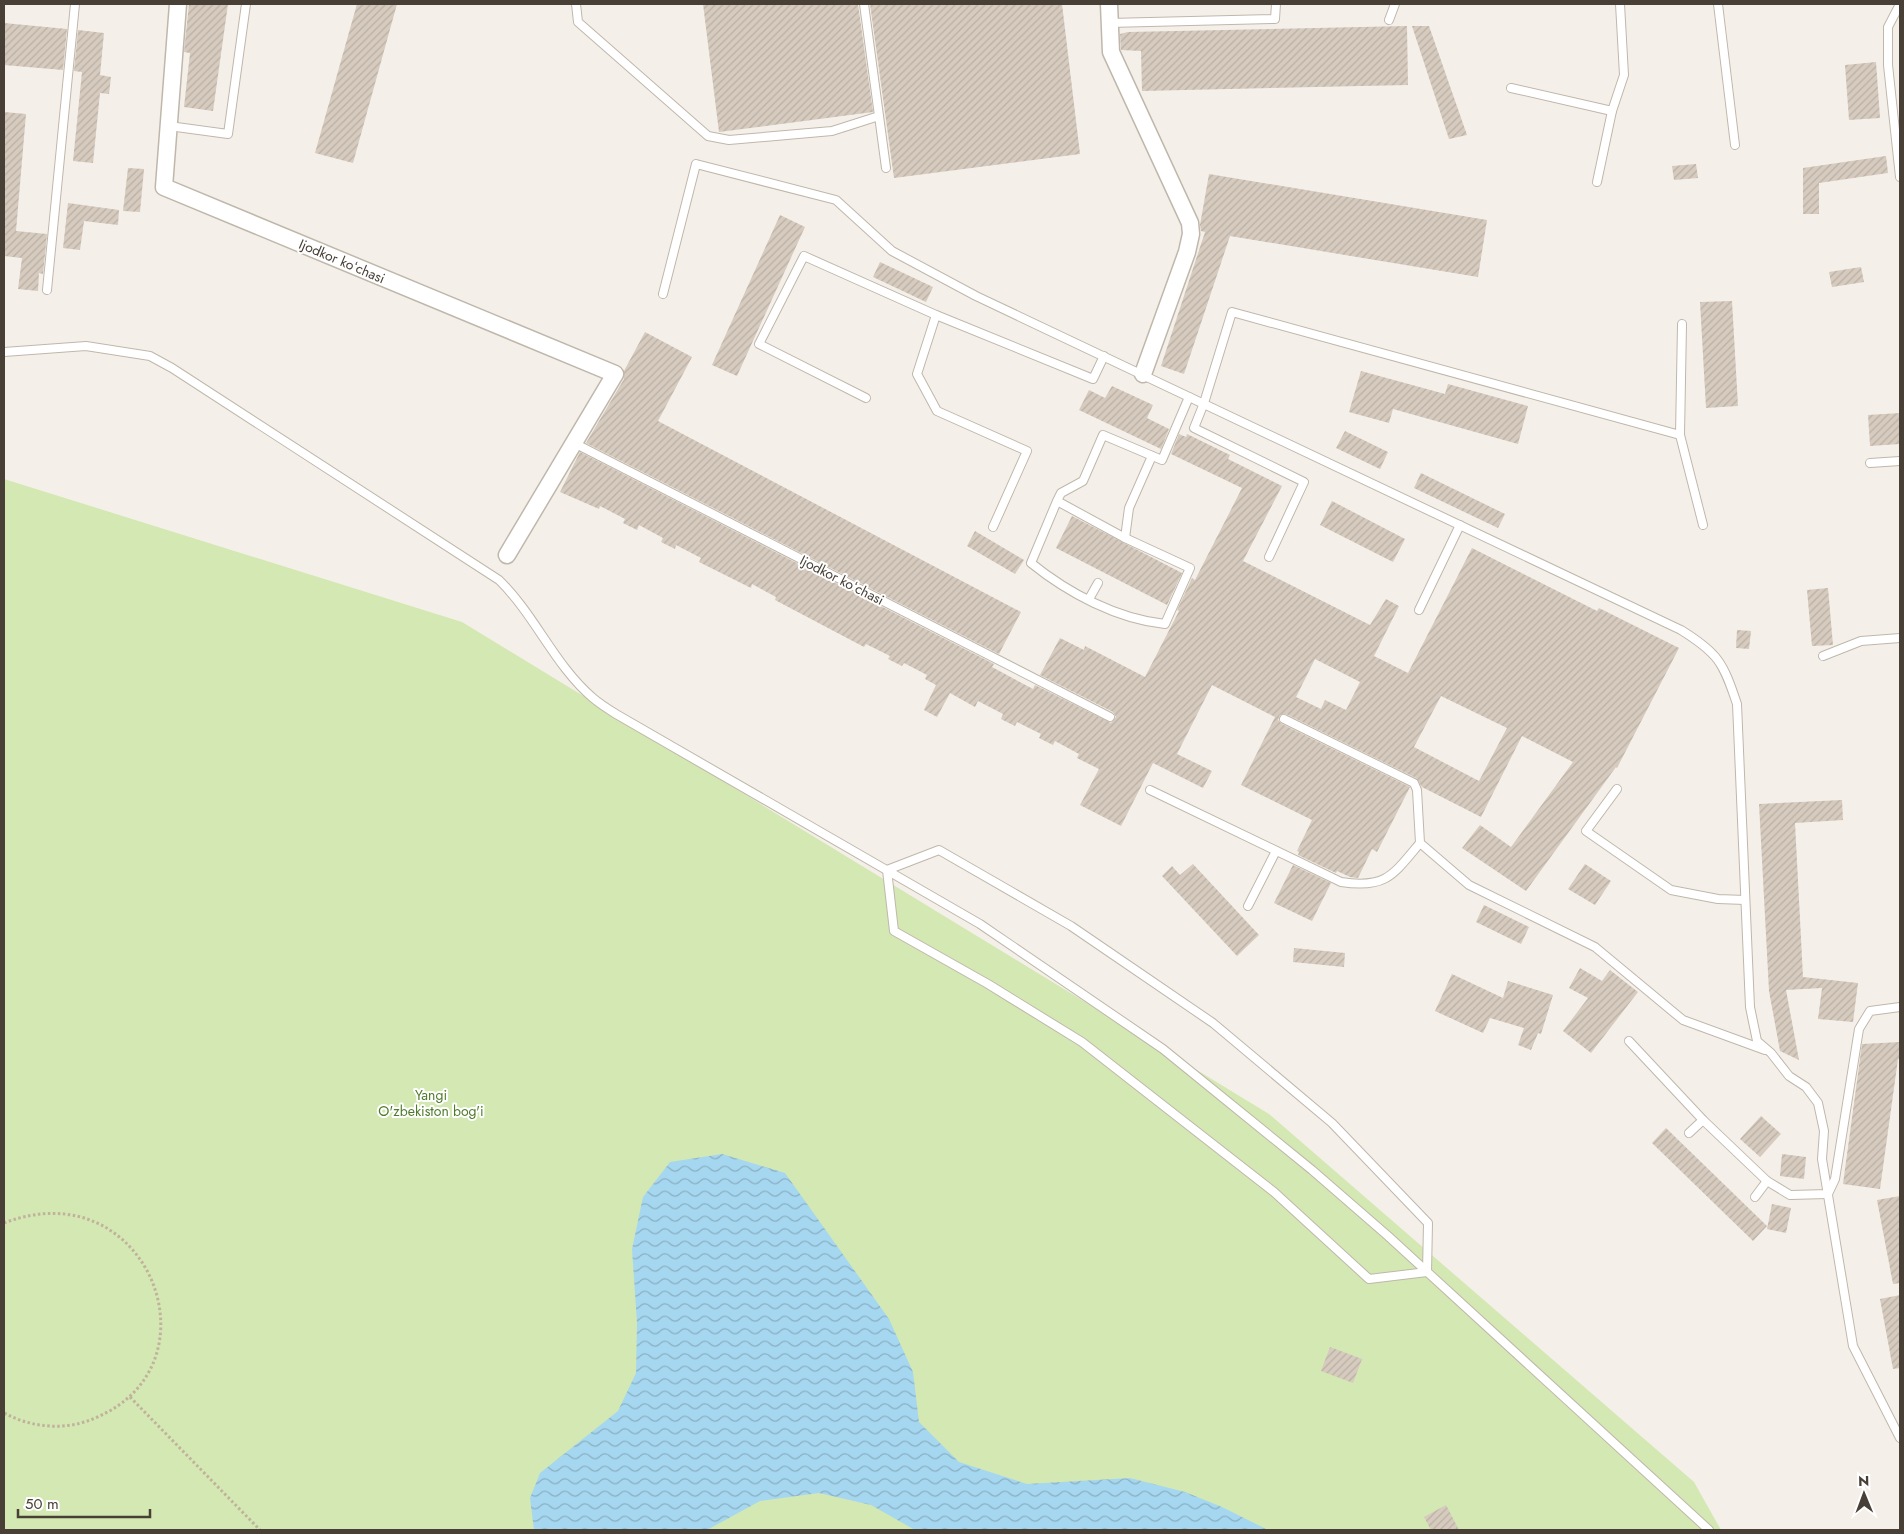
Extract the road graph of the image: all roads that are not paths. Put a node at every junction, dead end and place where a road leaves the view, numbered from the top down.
1 (75, 4) edge
2 (178, 4) edge
3 (246, 4) edge
4 (576, 4) edge
5 (864, 4) edge
6 (1109, 4) edge
7 (1276, 4) edge
8 (1395, 4) edge
9 (1620, 4) edge
10 (1718, 4) edge
11 (1900, 4) edge
12 (1389, 20) dead end
13 (1110, 23) junction
14 (1510, 88) dead end
15 (1612, 110) junction
16 (879, 116) junction
17 (169, 126) junction
18 (1736, 145) dead end
19 (886, 168) dead end
20 (1900, 177) edge
21 (1597, 182) dead end
22 (48, 290) dead end
23 (662, 294) dead end
24 (936, 315) junction
25 (1682, 324) dead end
26 (4, 352) edge
27 (1104, 356) junction
28 (1143, 374) junction
29 (1189, 397) junction
30 (866, 398) dead end
31 (1204, 403) junction
32 (1680, 435) junction
33 (574, 443) junction
34 (1152, 456) junction
35 (1900, 461) edge
36 (1870, 463) dead end
37 (1057, 501) junction
38 (1460, 525) junction
39 (1703, 525) dead end
40 (993, 527) dead end
41 (1125, 538) junction
42 (507, 555) dead end
43 (1268, 557) dead end
44 (1098, 583) dead end
45 (1089, 600) junction
46 (1419, 610) dead end
47 (1900, 638) edge
48 (1824, 656) dead end
49 (1110, 717) dead end
50 (1284, 719) dead end
51 (1617, 789) dead end
52 (1150, 790) dead end
53 (1420, 843) junction
54 (1276, 851) junction
55 (887, 870) junction
56 (1745, 900) junction
57 (1248, 906) dead end
58 (1900, 1006) edge
59 (1629, 1041) dead end
60 (1771, 1053) junction
61 (1703, 1120) junction
62 (1689, 1133) dead end
63 (1767, 1181) junction
64 (1828, 1194) junction
65 (1755, 1197) dead end
66 (1426, 1272) junction
67 (1900, 1438) edge
68 (1709, 1530) edge

1 - 22 lane
2 - 17 street, Ijodkor koʻchasi
3 - 17 lane
4 - 16 lane
5 - 16 lane
6 - 13 street
7 - 13 lane
8 - 12 lane
9 - 15 lane
10 - 18 lane
11 - 20 lane
13 - 28 street
14 - 15 lane
15 - 21 lane
16 - 19 lane
17 - 33 street, Ijodkor koʻchasi
23 - 27 lane
24 - 27 lane
24 - 30 lane
24 - 40 lane
25 - 32 lane
26 - 55 lane
27 - 28 lane
28 - 29 lane
29 - 31 lane
29 - 34 lane
31 - 32 lane
31 - 38 lane
31 - 43 lane
32 - 39 lane
33 - 42 street, Ijodkor koʻchasi
33 - 49 lane, Ijodkor koʻchasi
34 - 37 lane
34 - 41 lane
35 - 36 lane
37 - 41 lane
37 - 45 lane
38 - 46 lane
38 - 56 lane
41 - 45 lane
44 - 45 lane
47 - 48 lane
50 - 53 lane
51 - 56 lane
52 - 54 lane
53 - 54 lane
53 - 60 lane
54 - 57 lane
55 - 66 lane
55 - 66 lane
55 - 66 lane
56 - 60 lane
58 - 64 lane
59 - 61 lane
60 - 64 lane
61 - 62 lane
61 - 63 lane
63 - 64 lane
63 - 65 lane
64 - 67 lane
66 - 68 lane

